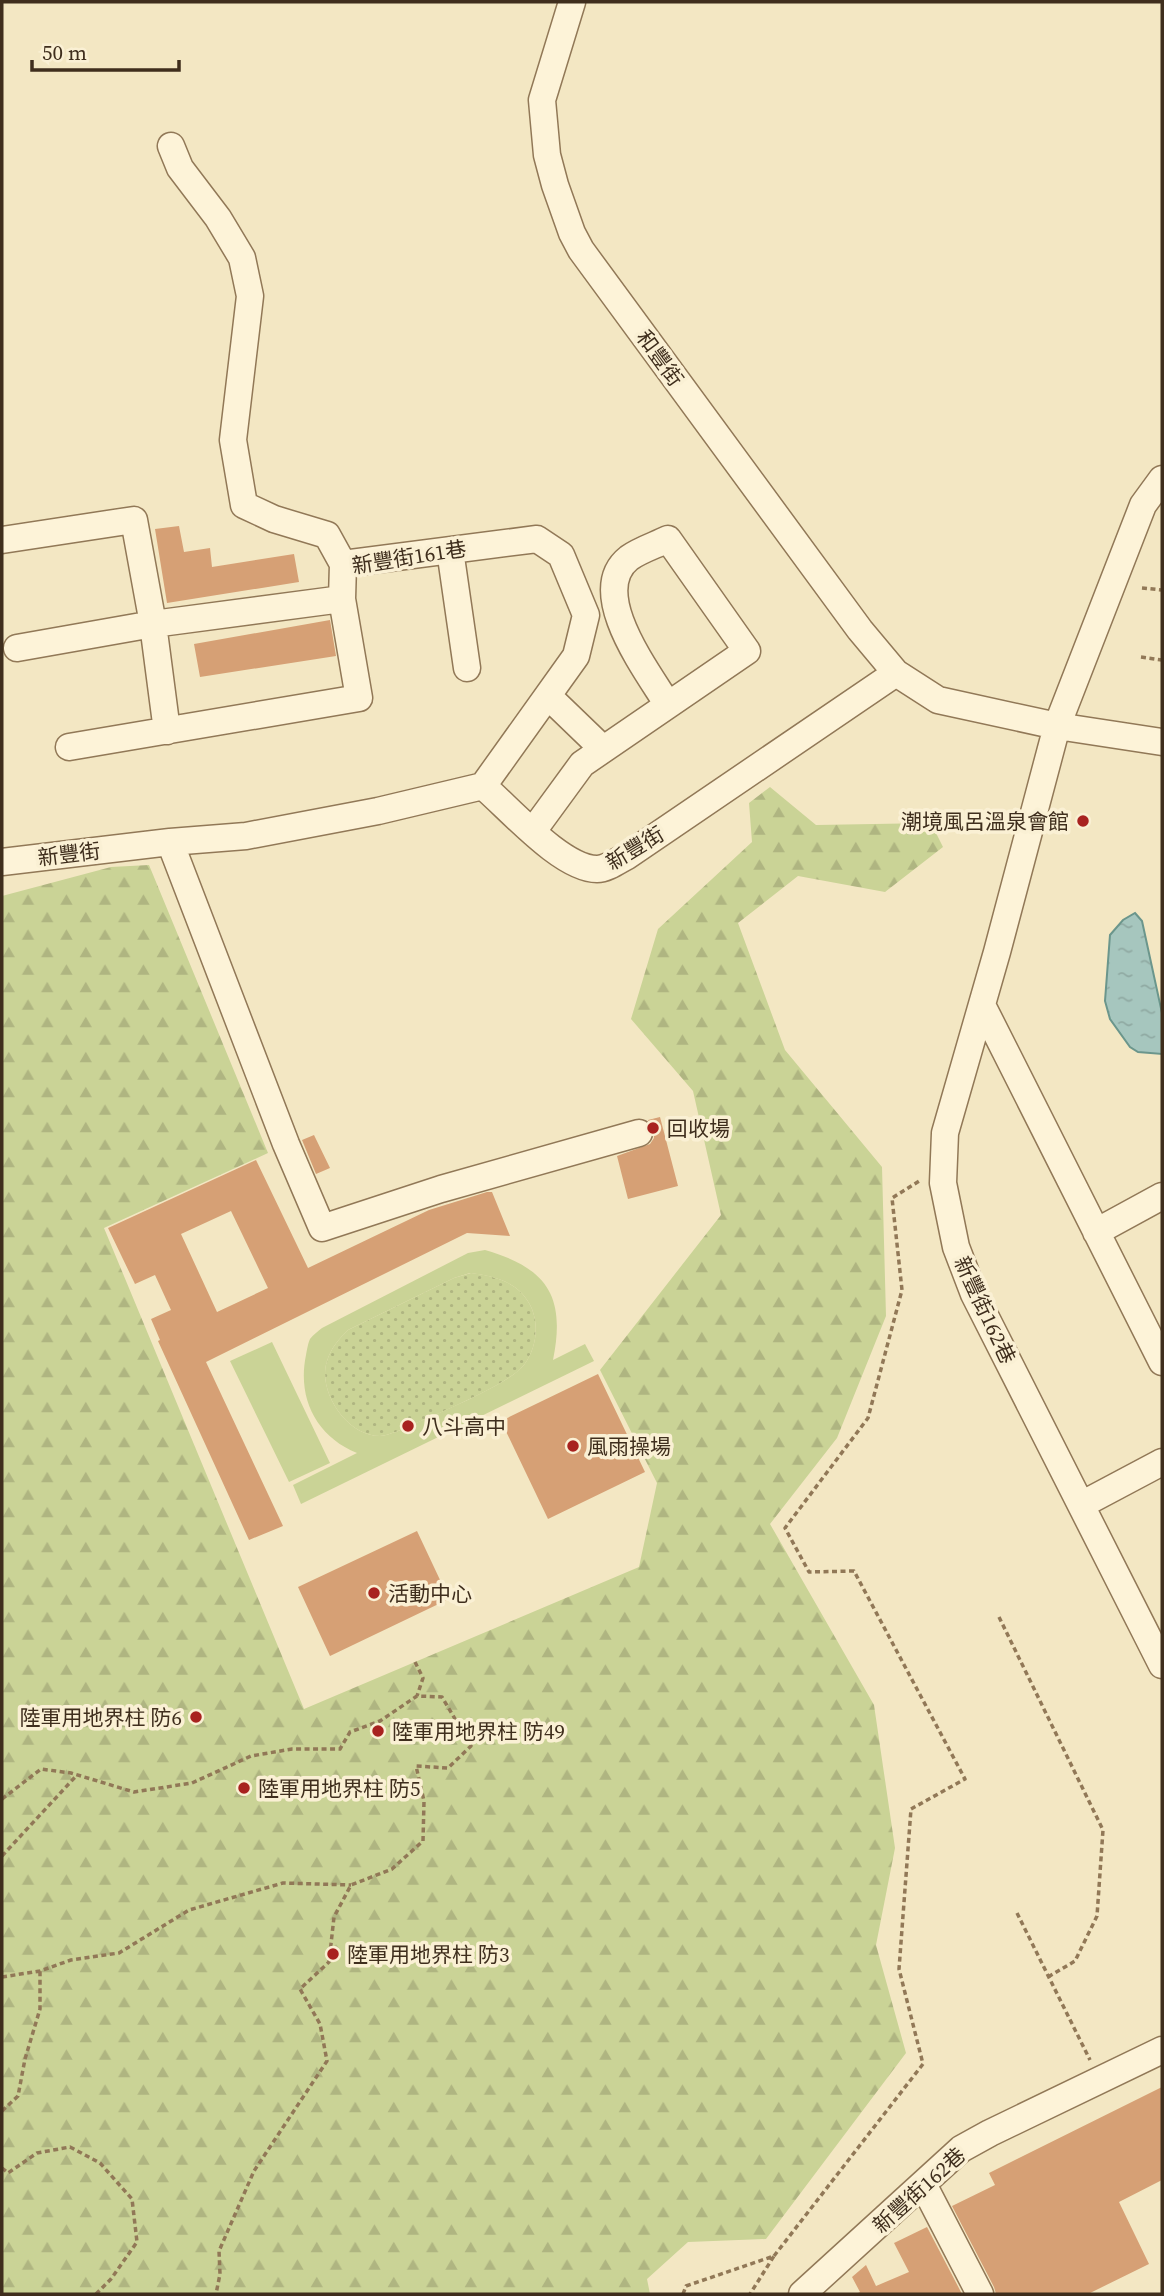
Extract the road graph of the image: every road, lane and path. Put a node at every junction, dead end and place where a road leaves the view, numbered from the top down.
1 (572, 2) edge
2 (171, 146) dead end
3 (1162, 478) edge
4 (2, 540) edge
5 (450, 550) junction
6 (343, 564) junction
7 (1142, 588) dead end
8 (1162, 590) edge
9 (342, 599) junction
10 (153, 624) junction
11 (17, 648) dead end
12 (1141, 657) dead end
13 (1162, 660) edge
14 (467, 668) dead end
15 (896, 673) junction
16 (548, 696) junction
17 (668, 705) junction
18 (1057, 726) junction
19 (167, 731) junction
20 (1162, 741) edge
21 (69, 747) dead end
22 (603, 749) junction
23 (483, 786) junction
24 (533, 831) junction
25 (170, 842) junction
26 (2, 862) edge
27 (982, 1005) junction
28 (639, 1133) dead end
29 (944, 1166) junction
30 (1162, 1196) edge
31 (1096, 1232) junction
32 (1162, 1362) edge
33 (1162, 1462) edge
34 (1081, 1505) junction
35 (999, 1617) dead end
36 (415, 1662) dead end
37 (1162, 1665) edge
38 (417, 1696) junction
39 (77, 1775) junction
40 (2, 1799) edge
41 (2, 1856) edge
42 (351, 1885) junction
43 (1017, 1913) dead end
44 (40, 1970) junction
45 (2, 1977) edge
46 (1048, 1977) junction
47 (1162, 2050) edge
48 (1100, 2081) junction
49 (2, 2111) edge
50 (2, 2168) edge
51 (923, 2184) junction
52 (774, 2256) junction
53 (96, 2294) edge
54 (216, 2294) edge
55 (683, 2294) edge
56 (750, 2294) edge
57 (802, 2294) edge
58 (980, 2294) edge

1 - 15 street, 和豐街
2 - 6 street
3 - 18 street, 新豐街162巷
4 - 10 street
5 - 6 street, 新豐街161巷
5 - 14 street
5 - 16 street, 新豐街161巷
6 - 9 street, 新豐街161巷
7 - 8 path
9 - 10 street, 新豐街161巷
9 - 19 street
10 - 11 street, 新豐街161巷
10 - 19 street
12 - 13 path
15 - 18 street
15 - 24 street, 新豐街
16 - 22 street
16 - 23 street, 新豐街161巷
17 - 17 street
17 - 22 street
18 - 20 street
18 - 27 street, 新豐街162巷
19 - 21 street
22 - 24 street
23 - 24 street, 新豐街
23 - 25 street, 新豐街
25 - 26 street, 新豐街
25 - 28 street
27 - 29 street, 新豐街162巷
27 - 31 street
29 - 34 street, 新豐街162巷
29 - 52 path
30 - 31 street
31 - 32 street
33 - 34 street
34 - 37 street, 新豐街162巷
35 - 46 path
36 - 38 path
38 - 39 path
38 - 42 path
39 - 40 path
39 - 41 path
42 - 44 path
42 - 54 path
43 - 46 path
44 - 45 path
44 - 49 path
46 - 48 path
47 - 48 street, 新豐街162巷
48 - 51 street, 新豐街162巷
50 - 53 path
51 - 57 street, 新豐街162巷
51 - 58 street
52 - 55 path
52 - 56 path

